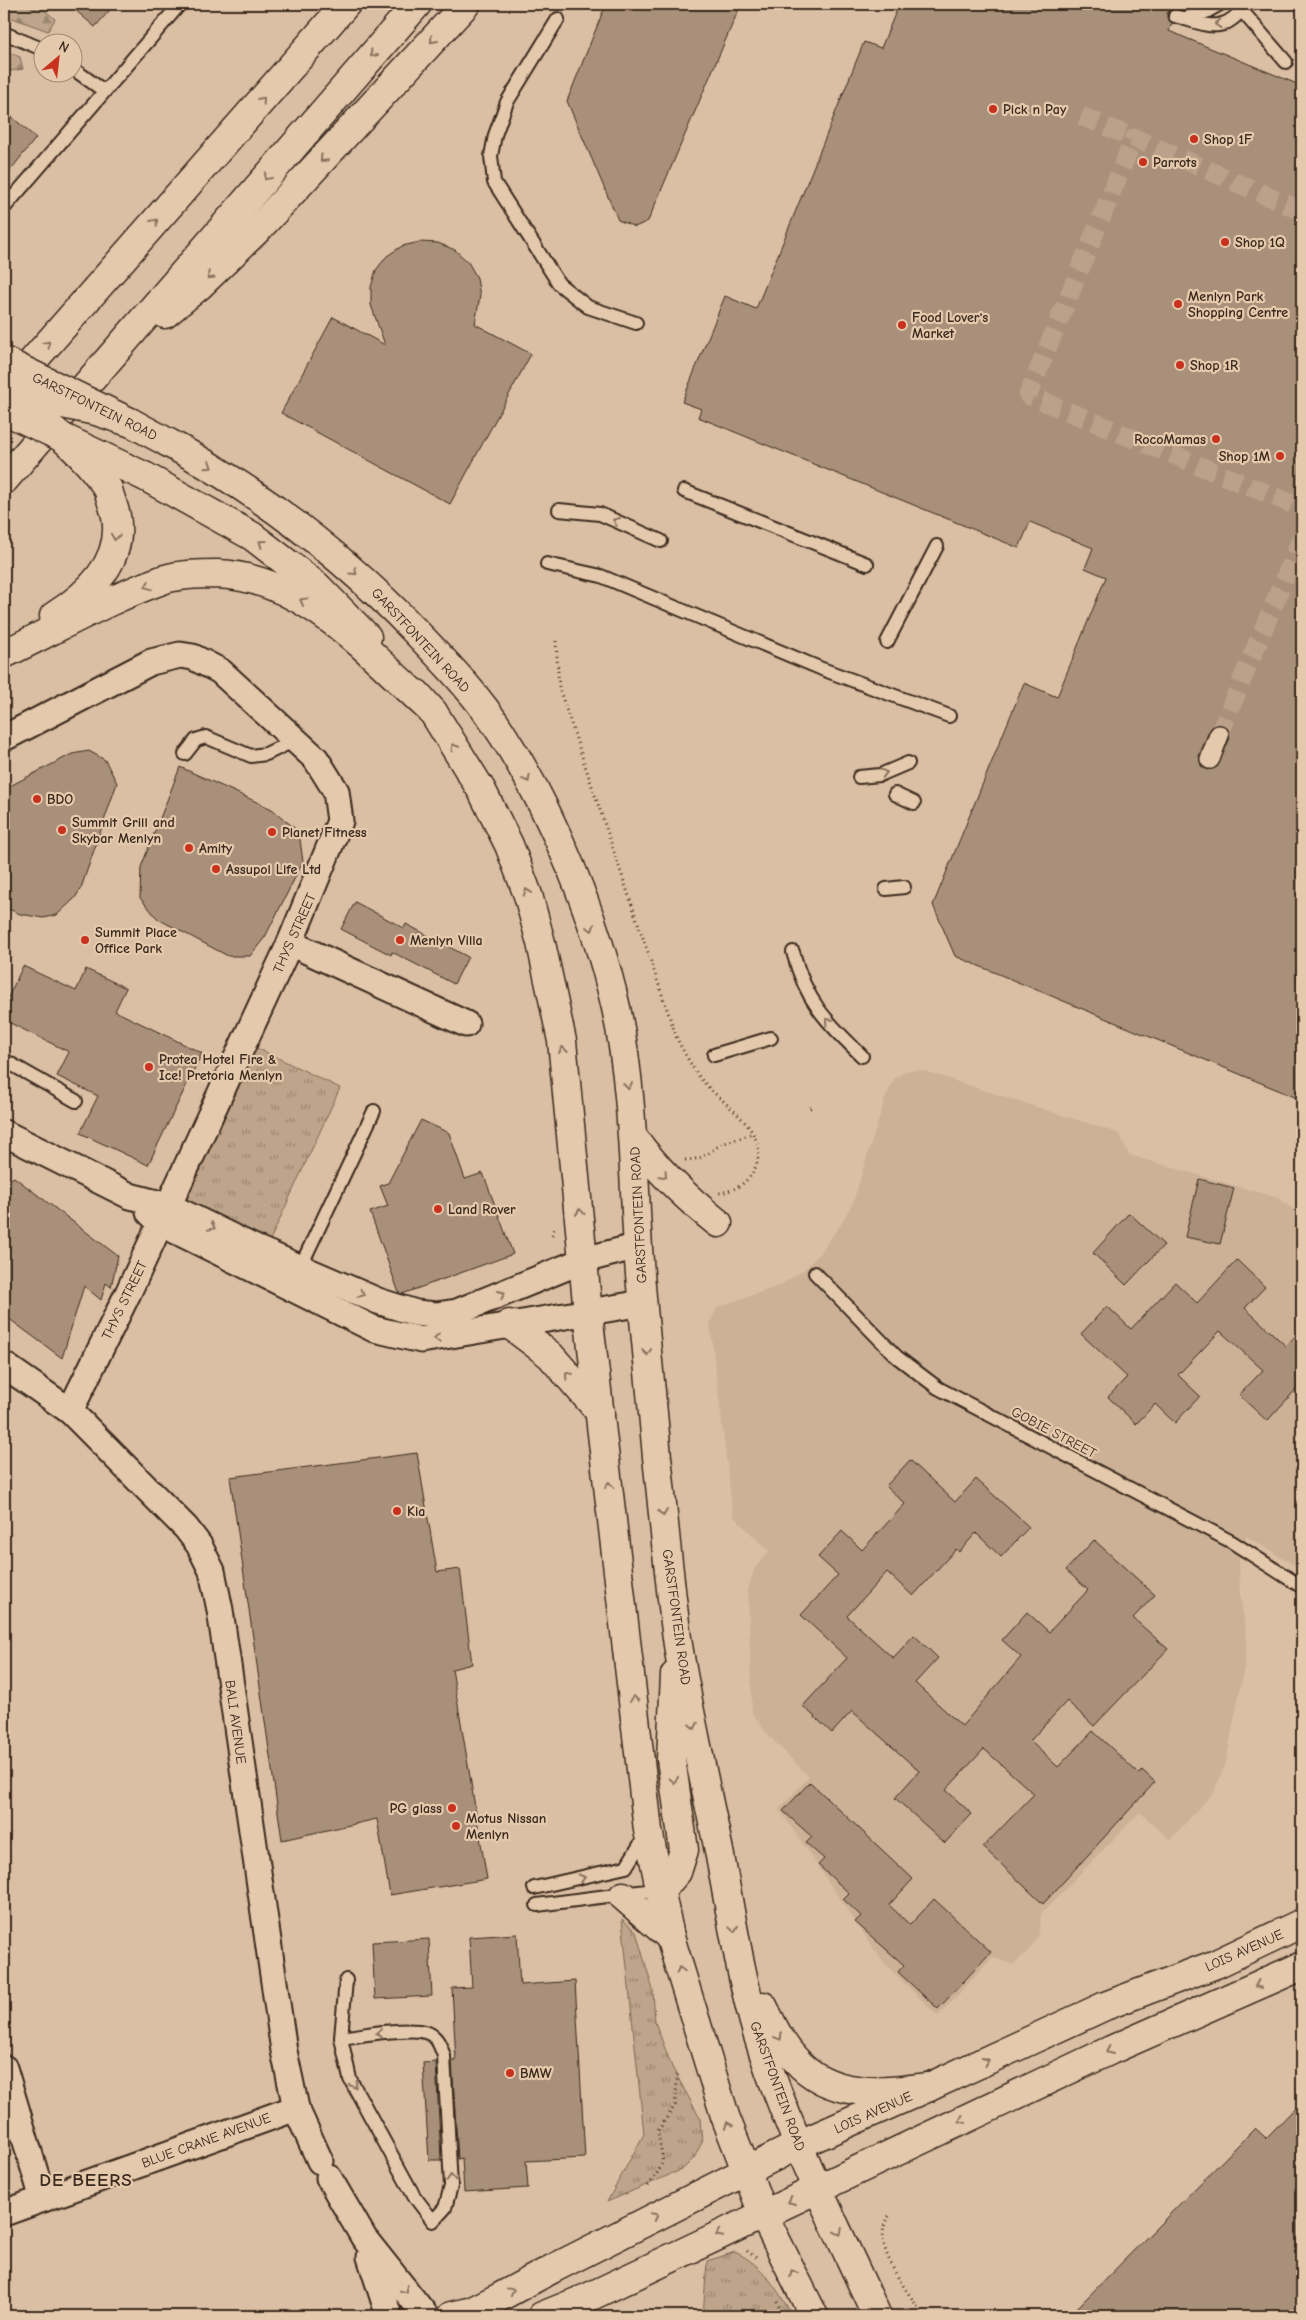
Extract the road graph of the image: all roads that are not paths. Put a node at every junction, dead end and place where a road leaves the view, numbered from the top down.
1 (180, 4) edge
2 (346, 4) edge
3 (417, 4) edge
4 (466, 4) edge
5 (1220, 4) edge
6 (1240, 6) edge
7 (558, 19) dead end
8 (4, 33) edge
9 (32, 44) edge
10 (1286, 62) dead end
11 (82, 75) edge
12 (104, 91) junction
13 (4, 208) edge
14 (636, 323) dead end
15 (109, 359) junction
16 (4, 361) edge
17 (4, 393) edge
18 (4, 410) edge
19 (132, 423) junction
20 (67, 441) junction
21 (4, 480) edge
22 (684, 491) dead end
23 (559, 510) dead end
24 (660, 541) dead end
25 (936, 546) dead end
26 (547, 564) dead end
27 (867, 564) dead end
28 (888, 642) dead end
29 (4, 647) edge
30 (4, 654) edge
31 (433, 712) junction
32 (948, 716) dead end
33 (1219, 735) tunnel mouth
34 (4, 738) edge
35 (295, 740) junction
36 (185, 754) dead end
37 (1210, 759) dead end
38 (908, 762) dead end
39 (859, 777) dead end
40 (895, 794) dead end
41 (914, 803) dead end
42 (904, 887) dead end
43 (886, 889) dead end
44 (290, 943) junction
45 (793, 952) dead end
46 (466, 1024) dead end
47 (771, 1038) dead end
48 (714, 1055) dead end
49 (862, 1056) dead end
50 (4, 1061) edge
51 (76, 1101) dead end
52 (374, 1111) dead end
53 (4, 1133) edge
54 (633, 1137) junction
55 (164, 1214) junction
56 (718, 1222) dead end
57 (638, 1246) junction
58 (584, 1260) junction
59 (814, 1273) dead end
60 (295, 1277) junction
61 (643, 1303) junction
62 (588, 1313) junction
63 (509, 1324) junction
64 (4, 1365) edge
65 (70, 1411) junction
66 (600, 1412) junction
67 (1302, 1587) edge
68 (678, 1644) junction
69 (648, 1830) junction
70 (534, 1888) dead end
71 (662, 1890) junction
72 (623, 1896) junction
73 (537, 1906) dead end
74 (1302, 1923) edge
75 (670, 1937) junction
76 (740, 1963) junction
77 (1302, 1966) edge
78 (346, 1980) dead end
79 (341, 2038) junction
80 (4, 2068) edge
81 (929, 2088) junction
82 (296, 2108) junction
83 (798, 2145) junction
84 (746, 2170) junction
85 (818, 2188) junction
86 (43, 2199) junction
87 (4, 2213) edge
88 (763, 2214) junction
89 (370, 2250) junction
90 (389, 2316) edge
91 (426, 2316) edge
92 (450, 2316) edge
93 (542, 2316) edge
94 (814, 2316) edge
95 (877, 2316) edge

1 - 12 lane
17 -> 2 main road
3 -> 15 main road
4 -> 15 main road
6 -> 5 lane
6 - 10 lane
7 - 14 lane
8 - 9 lane
11 - 12 lane
12 - 13 lane
15 - 21 main road
16 - 19 main road, GARSTFONTEIN ROAD, bridge
17 - 19 main road, bridge
17 - 20 main road, bridge
18 - 20 main road, bridge
19 -> 54 main road, GARSTFONTEIN ROAD, bridge
20 -> 29 main road, bridge
31 -> 20 main road, bridge
22 - 27 lane
24 -> 23 lane
25 - 28 lane
26 - 32 lane
31 -> 30 main road
58 -> 31 main road
33 - 37 street
34 - 35 street, THYS STREET
35 - 36 lane
35 - 44 street, THYS STREET
39 -> 38 lane
40 - 41 lane
42 - 43 lane
44 - 46 street
44 - 55 street, THYS STREET
49 -> 45 lane
47 - 48 lane
50 - 51 lane
52 - 60 lane
53 - 55 street
54 -> 56 main road
54 - 57 main road, GARSTFONTEIN ROAD
55 - 60 street
55 - 65 street, THYS STREET
57 - 58 street
57 - 61 main road, GARSTFONTEIN ROAD
60 -> 58 street
58 - 62 main road
59 - 67 lane, GOBIE STREET
63 -> 60 street
61 - 62 street
61 -> 68 main road, GARSTFONTEIN ROAD
62 - 63 street
62 - 66 main road
66 -> 63 main road
64 - 65 street, BALI AVENUE
65 - 82 street, BALI AVENUE
69 -> 66 main road
68 -> 71 main road
68 -> 76 main road, GARSTFONTEIN ROAD
70 -> 69 lane
69 - 71 main road
71 - 72 lane
71 - 75 main road
72 - 73 lane
72 - 75 main road
81 -> 74 main road, LOIS AVENUE
84 -> 75 main road
76 -> 81 main road
76 - 83 main road, GARSTFONTEIN ROAD
77 -> 85 main road
78 - 79 lane
79 -> 79 lane
80 - 86 street
81 - 83 main road, LOIS AVENUE
82 - 86 street, BLUE CRANE AVENUE
82 - 89 street, BALI AVENUE
83 - 84 main road, LOIS AVENUE
83 - 85 main road, GARSTFONTEIN ROAD
84 - 88 main road
92 -> 84 main road, LOIS AVENUE
85 -> 88 main road
85 -> 95 main road, GARSTFONTEIN ROAD
86 - 87 street, BLUE CRANE AVENUE
88 -> 93 main road
94 -> 88 main road
89 - 90 street, BALI AVENUE
89 -> 91 street, BALI AVENUE

